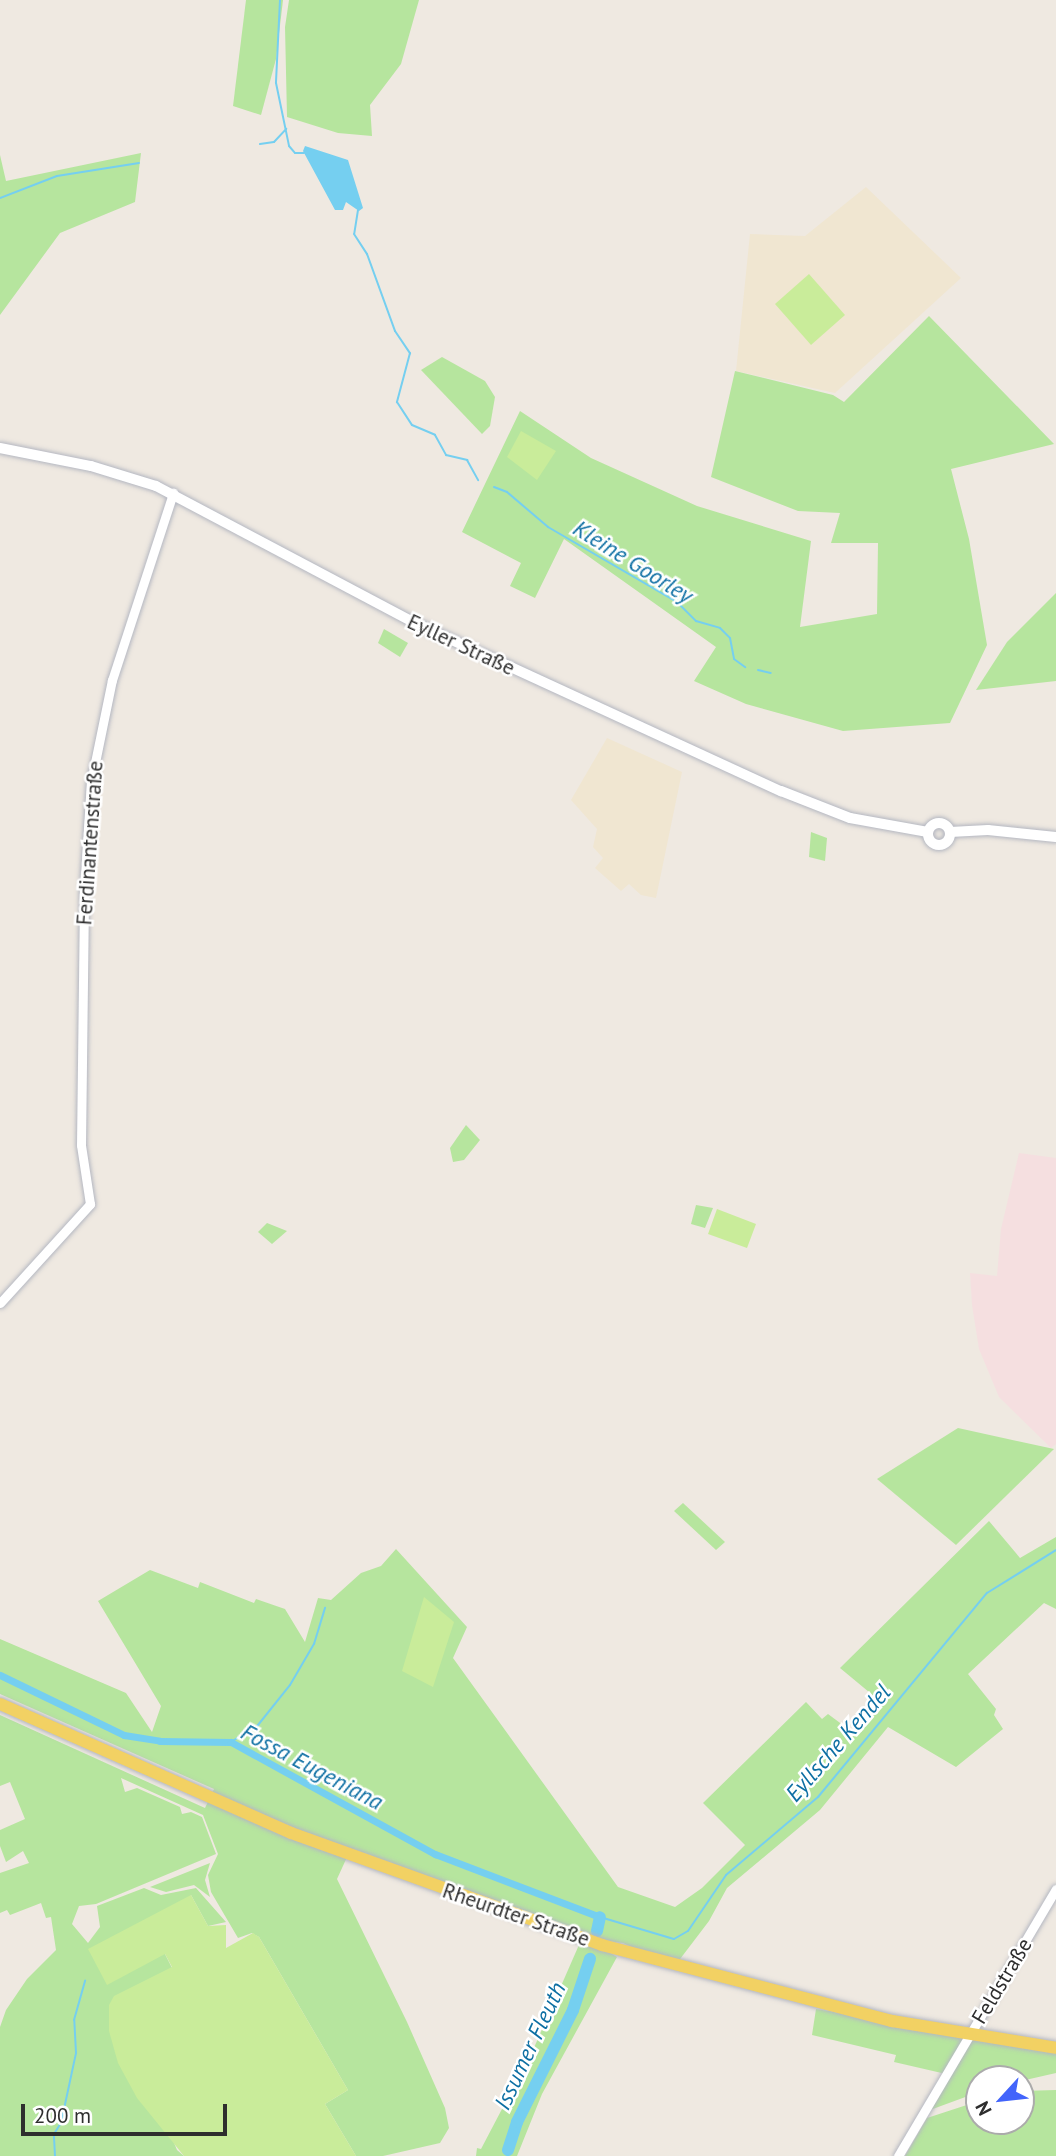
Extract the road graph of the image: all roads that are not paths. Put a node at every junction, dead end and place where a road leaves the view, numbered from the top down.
1 (0, 448) edge
2 (173, 494) junction
3 (928, 832) junction
4 (950, 832) junction
5 (1056, 837) edge
6 (0, 1303) edge
7 (0, 1704) edge
8 (1056, 1889) edge
9 (969, 2035) junction
10 (1056, 2048) edge
11 (898, 2156) edge

1 - 2 main road, Eyller Straße
2 - 3 main road, Eyller Straße
2 - 6 street, Ferdinantenstraße
3 - 4 main road
3 - 4 main road
4 - 5 main road
7 - 9 main road, Rheurdter Straße
8 - 9 street, Feldstraße
9 - 10 main road, Rheurdter Straße
9 - 11 street, Feldstraße

